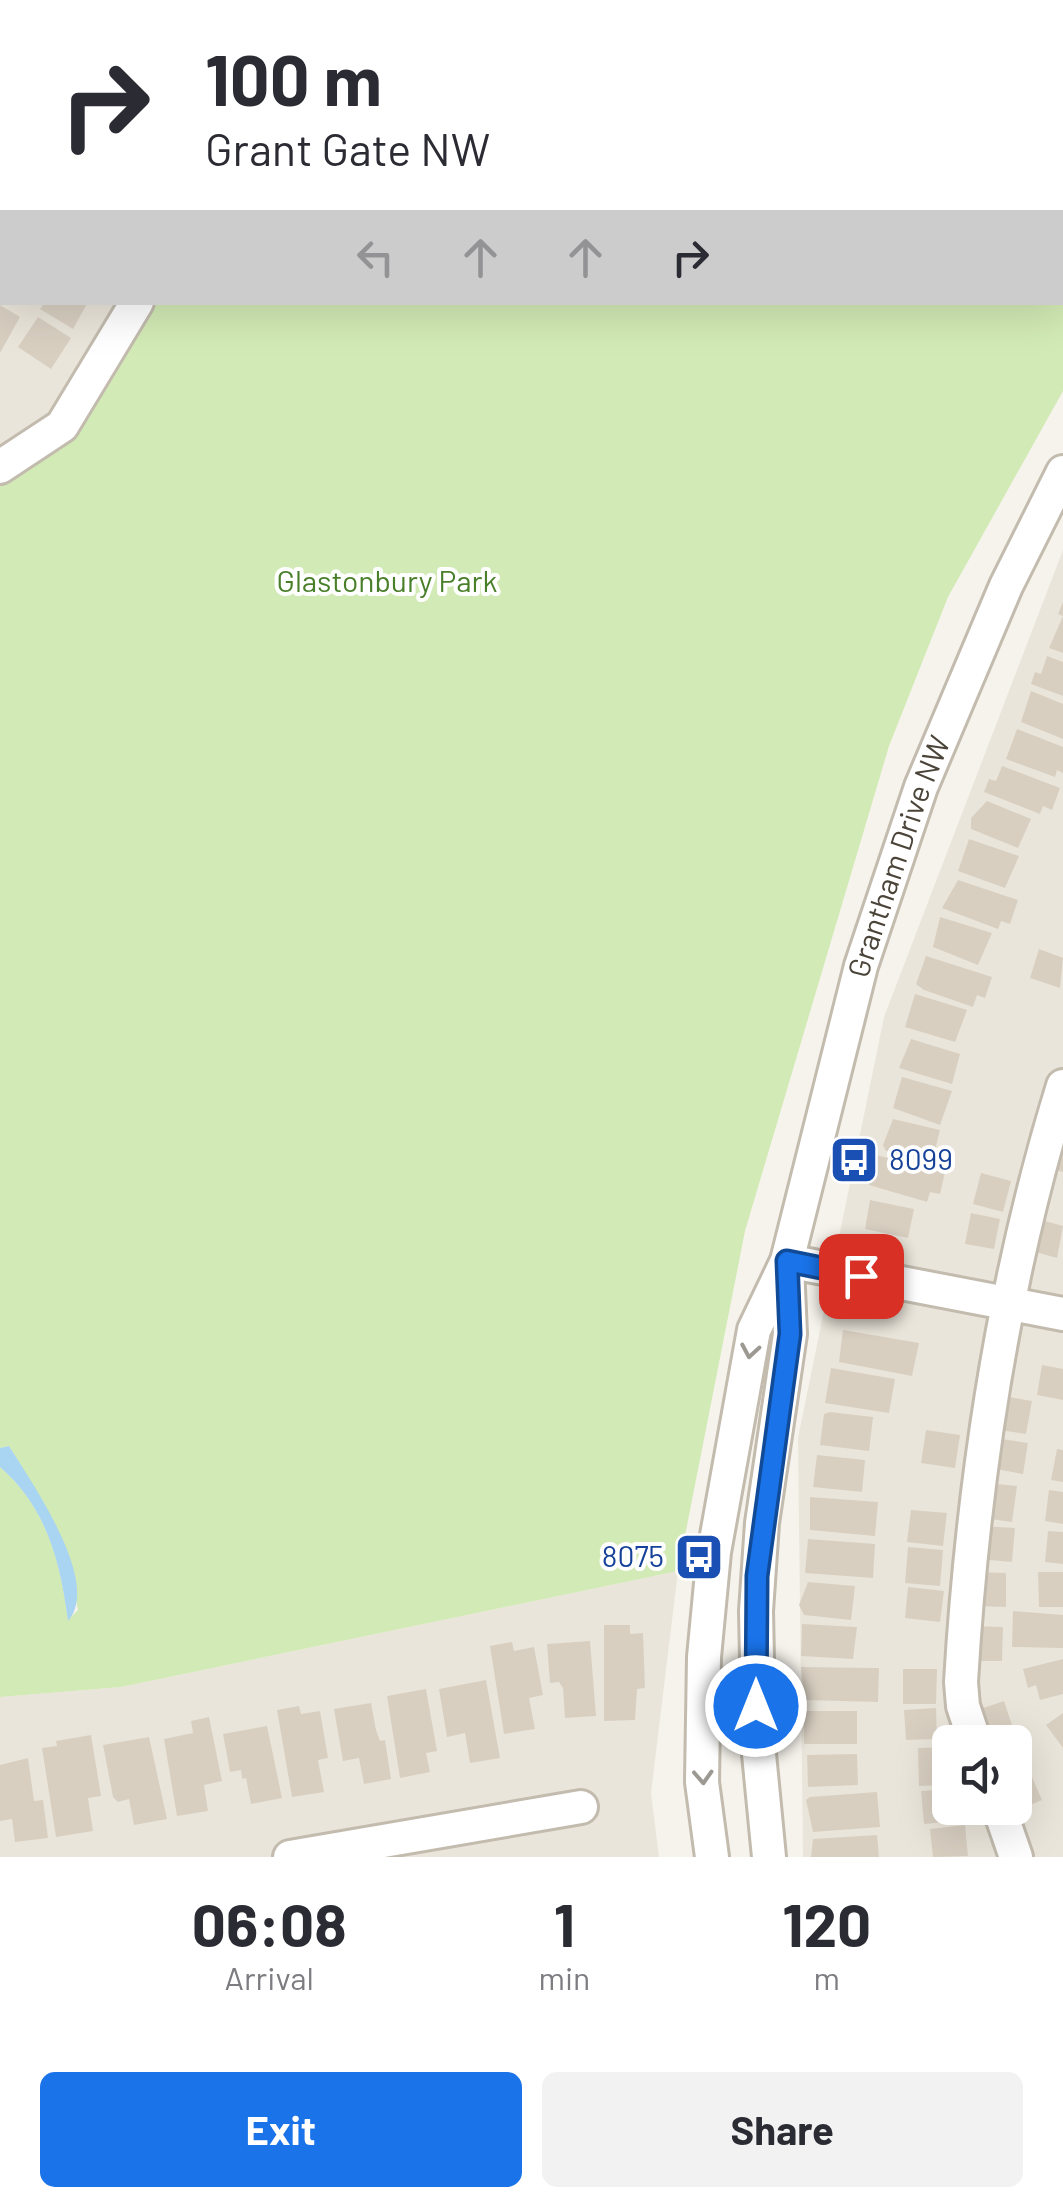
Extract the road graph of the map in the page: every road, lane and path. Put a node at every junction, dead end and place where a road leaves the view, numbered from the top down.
1 (135, 305) edge
2 (0, 468) edge
3 (1063, 472) edge
4 (1063, 1086) edge
5 (787, 1261) junction
6 (1008, 1304) junction
7 (1063, 1314) edge
8 (969, 1725) edge
9 (582, 1807) dead end
10 (1004, 1825) edge
11 (290, 1857) edge
12 (712, 1857) edge
13 (769, 1857) edge
14 (1016, 1857) edge

1 - 2 street
3 - 5 street, Grantham Drive NW
4 - 6 street
5 - 6 street
5 -> 12 street, Grantham Drive NW
5 - 13 street, Grantham Drive NW
6 - 7 street
6 - 8 street
9 - 11 street
10 - 14 street

